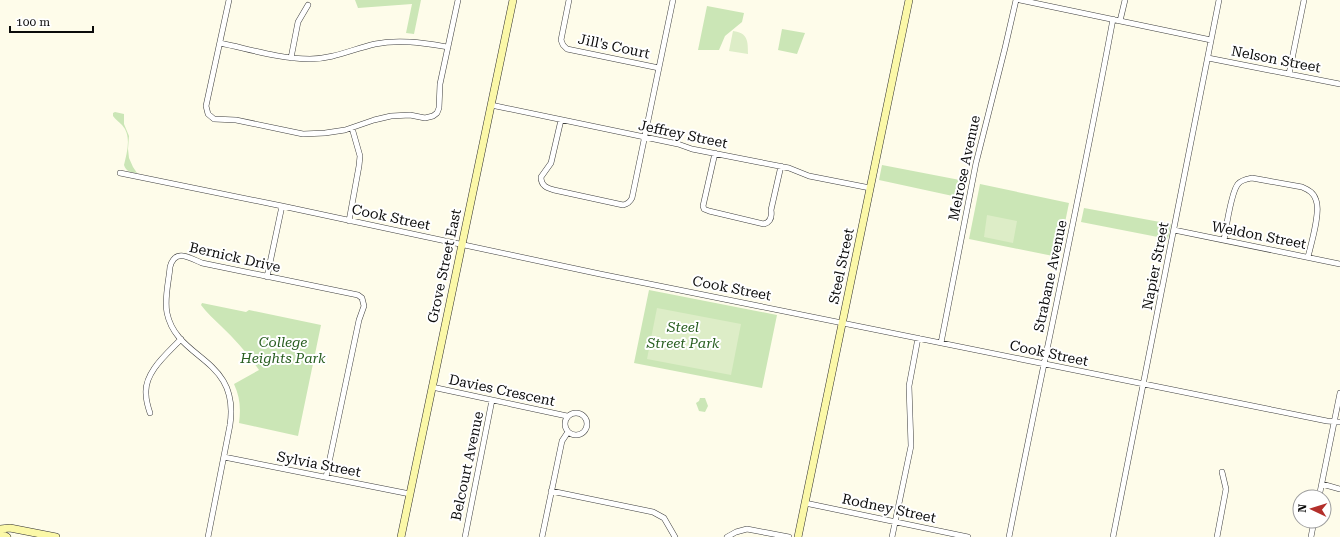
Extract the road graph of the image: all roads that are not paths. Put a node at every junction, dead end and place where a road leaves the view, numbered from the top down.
1 (229, 0) edge
2 (458, 0) edge
3 (513, 0) edge
4 (569, 0) edge
5 (674, 0) edge
6 (909, 0) edge
7 (1016, 0) edge
8 (1020, 0) edge
9 (1124, 0) edge
10 (1219, 0) edge
11 (1304, 0) edge
12 (308, 6) dead end
13 (1113, 19) junction
14 (1120, 21) junction
15 (1211, 40) junction
16 (220, 43) junction
17 (448, 47) junction
18 (291, 58) junction
19 (1208, 58) junction
20 (659, 68) junction
21 (1289, 74) junction
22 (1340, 84) edge
23 (491, 105) junction
24 (561, 120) junction
25 (352, 128) junction
26 (645, 137) junction
27 (715, 153) junction
28 (781, 166) junction
29 (120, 174) dead end
30 (870, 188) junction
31 (282, 206) junction
32 (349, 220) junction
33 (1174, 230) junction
34 (1224, 240) junction
35 (462, 245) junction
36 (1308, 257) junction
37 (1340, 264) edge
38 (267, 277) junction
39 (842, 323) junction
40 (918, 338) junction
41 (182, 339) junction
42 (941, 343) junction
43 (1043, 364) junction
44 (1144, 384) junction
45 (432, 387) junction
46 (1340, 393) edge
47 (492, 400) junction
48 (150, 413) dead end
49 (567, 416) junction
50 (1334, 422) junction
51 (1340, 422) edge
52 (568, 432) junction
53 (224, 457) junction
54 (1222, 472) dead end
55 (326, 477) junction
56 (1322, 484) junction
57 (1321, 489) edge
58 (1340, 489) edge
59 (551, 491) junction
60 (410, 494) junction
61 (805, 503) junction
62 (896, 522) junction
63 (0, 529) edge
64 (0, 533) edge
65 (45, 536) edge
66 (7, 537) edge
67 (56, 537) edge
68 (208, 537) edge
69 (401, 537) edge
70 (465, 537) edge
71 (542, 537) edge
72 (675, 537) edge
73 (727, 537) edge
74 (789, 537) edge
75 (798, 537) edge
76 (892, 537) edge
77 (968, 537) edge
78 (1009, 537) edge
79 (1113, 537) edge
80 (1217, 537) edge

1 - 16 street
2 - 17 street
3 - 23 street, Grove Street East
4 - 20 street, Jill's Court
5 - 20 street
6 - 30 street, Steel Street
7 - 42 street, Melrose Avenue
8 - 13 street
9 - 14 street
10 - 15 street, Napier Street
11 - 21 street
12 - 18 street
13 - 14 street
13 - 43 street, Strabane Avenue
14 - 15 street
15 - 19 street, Napier Street
16 - 18 street
16 - 25 street
17 - 18 street
17 - 25 street
19 - 21 street, Nelson Street
19 - 33 street, Napier Street
20 - 26 street
21 - 22 street, Nelson Street
23 - 24 street, Jeffrey Street
23 - 35 street, Grove Street East
24 - 26 street, Jeffrey Street
24 - 26 street
25 - 32 street
26 - 27 street, Jeffrey Street
27 - 28 street, Jeffrey Street
27 - 28 street
28 - 30 street, Jeffrey Street
29 - 31 street, Cook Street
30 - 39 street, Steel Street
31 - 32 street, Cook Street
31 - 38 street
32 - 35 street, Cook Street
33 - 34 street, Weldon Street
33 - 44 street, Napier Street
34 - 36 street, Weldon Street
34 - 36 street
35 - 39 street, Cook Street
35 - 45 street, Grove Street East
36 - 37 street, Weldon Street
38 - 41 street, Bernick Drive
38 - 55 street, Bernick Drive
39 - 40 street, Cook Street
39 - 61 street, Steel Street
40 - 42 street, Cook Street
40 - 62 street
41 - 48 street
41 - 53 street, Bernick Drive
42 - 43 street, Cook Street
43 - 44 street, Cook Street
43 - 78 street, Strabane Avenue
44 - 50 street, Cook Street
44 - 79 street, Napier Street
45 - 47 street, Davies Crescent
45 - 60 street, Grove Street East
46 - 50 street
47 - 49 street, Davies Crescent
47 - 70 street, Belcourt Avenue
49 - 52 street, Davies Crescent
49 - 52 street, Davies Crescent
50 - 51 street, Cook Street
50 - 56 street
52 - 59 street, Davies Crescent
53 - 55 street, Sylvia Street
53 - 68 street, Bernick Drive
54 - 80 street
55 - 60 street, Sylvia Street
56 - 57 street
56 - 58 street
59 - 71 street, Davies Crescent
59 - 72 street
60 - 69 street, Grove Street East
61 - 62 street, Rodney Street
61 - 75 street, Steel Street
62 - 76 street
62 - 77 street, Rodney Street
63 - 65 street
64 - 66 street
65 - 67 street
73 - 74 street

